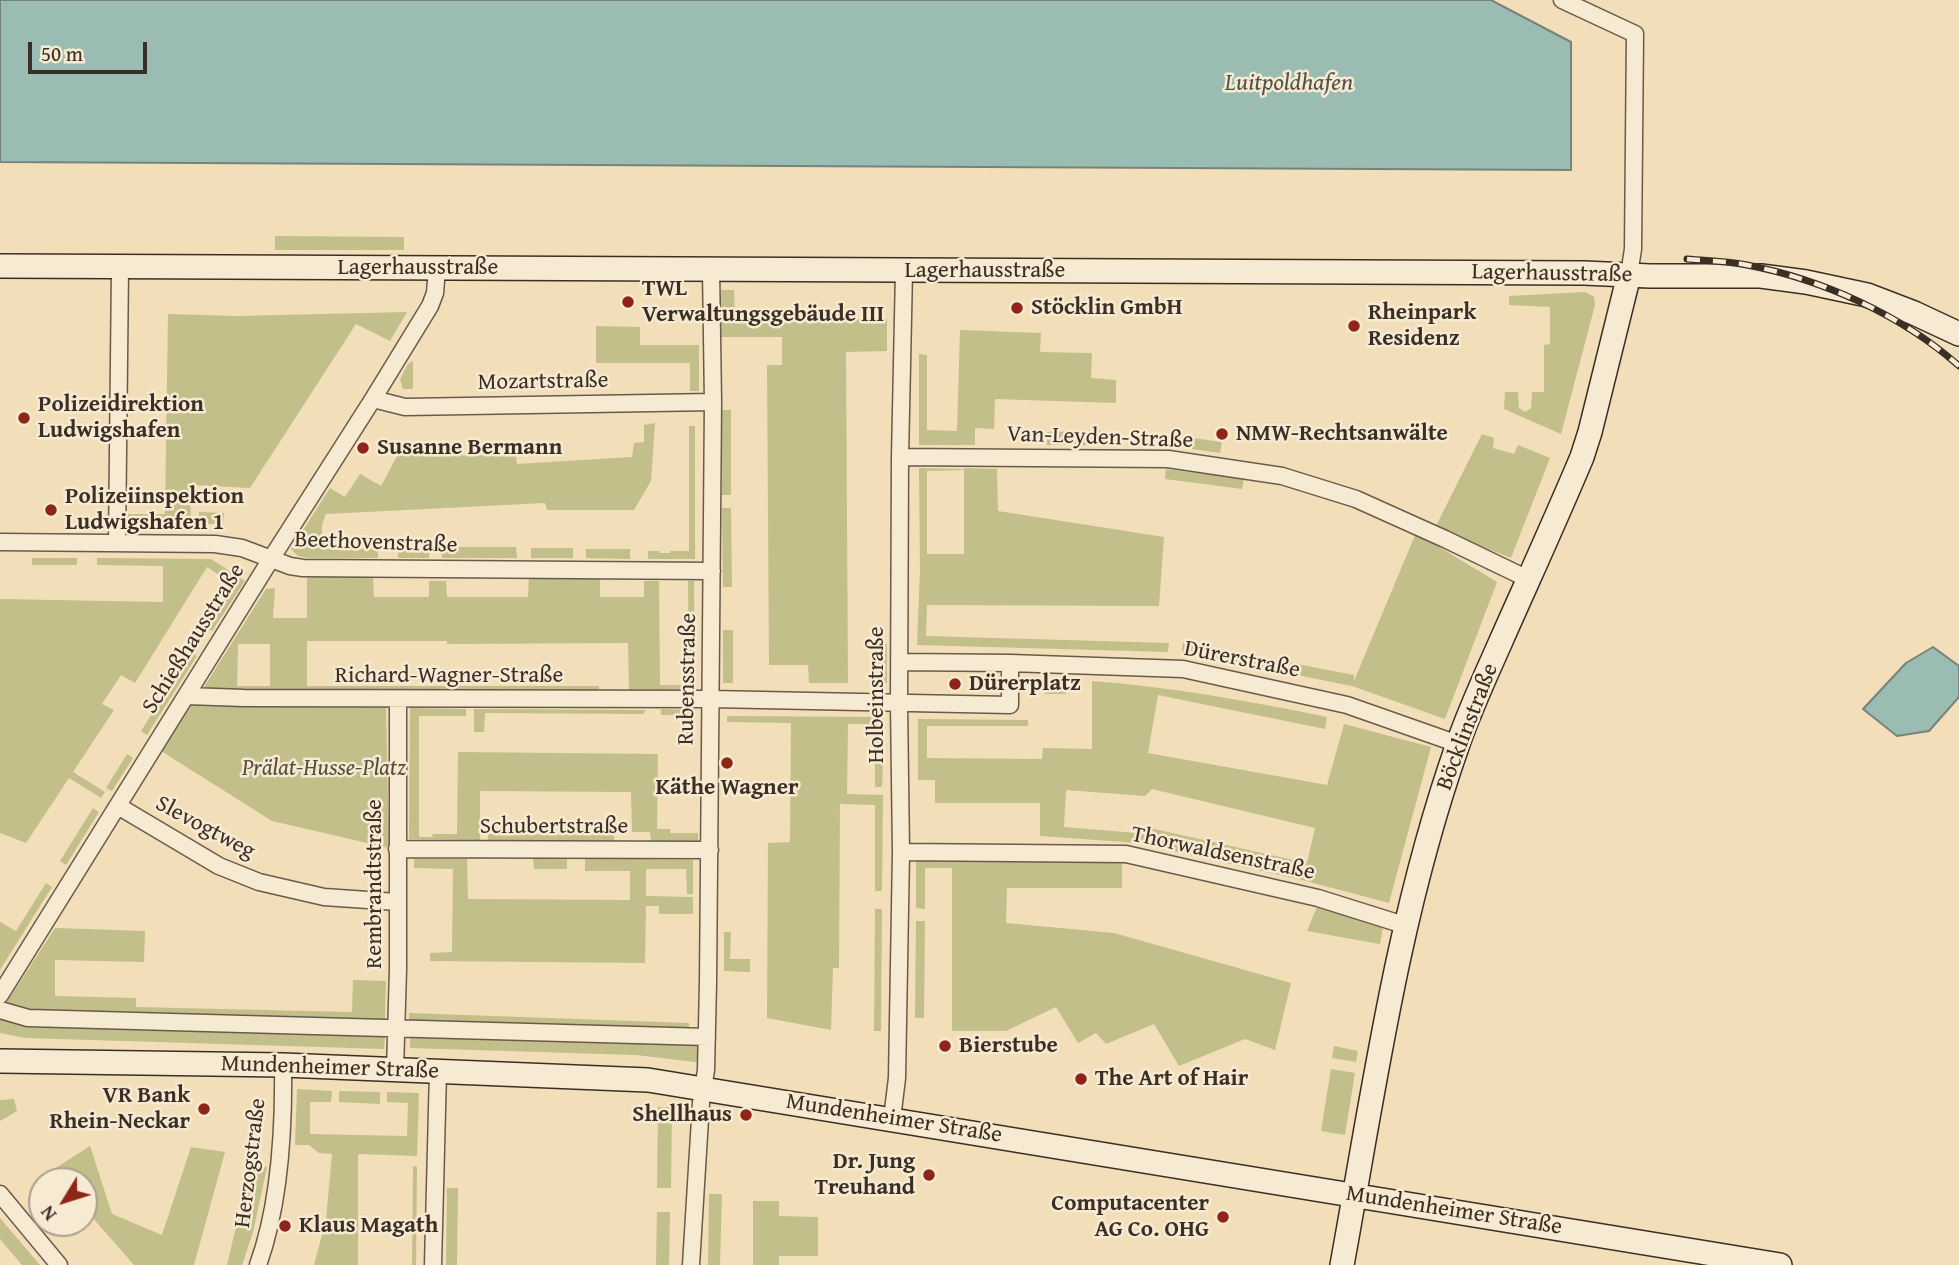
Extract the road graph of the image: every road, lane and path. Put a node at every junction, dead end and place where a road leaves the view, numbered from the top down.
1 (1562, 0) edge
2 (0, 266) edge
3 (120, 268) junction
4 (437, 268) junction
5 (711, 270) junction
6 (904, 271) junction
7 (1629, 275) junction
8 (1959, 334) edge
9 (373, 399) junction
10 (713, 402) junction
11 (900, 457) junction
12 (0, 542) edge
13 (117, 543) junction
14 (271, 559) junction
15 (712, 571) junction
16 (1528, 579) junction
17 (899, 662) junction
18 (1010, 663) junction
19 (187, 696) junction
20 (398, 699) junction
21 (711, 699) junction
22 (899, 704) junction
23 (1458, 744) junction
24 (118, 806) junction
25 (397, 849) junction
26 (710, 850) junction
27 (901, 852) junction
28 (397, 902) junction
29 (1404, 925) junction
30 (0, 995) edge
31 (0, 1010) edge
32 (397, 1028) junction
33 (707, 1037) junction
34 (0, 1061) edge
35 (283, 1065) junction
36 (395, 1070) junction
37 (439, 1071) junction
38 (703, 1088) junction
39 (892, 1119) junction
40 (0, 1194) edge
41 (1353, 1194) junction
42 (59, 1265) edge
43 (258, 1265) edge
44 (433, 1265) edge
45 (691, 1265) edge
46 (1342, 1265) edge
47 (1780, 1265) edge

1 - 7 street
2 - 3 street, Lagerhausstraße
3 - 4 street, Lagerhausstraße
3 - 13 street
4 - 5 street, Lagerhausstraße
4 - 9 street, Schießhausstraße
5 - 6 street, Lagerhausstraße
5 - 10 street, Rubensstraße
6 - 7 street, Lagerhausstraße
6 - 11 street, Holbeinstraße
7 - 8 street, Lagerhausstraße
7 - 16 street, Böcklinstraße
9 - 10 street, Mozartstraße
9 - 14 street, Schießhausstraße
10 - 15 street, Rubensstraße
11 - 16 street, Van-Leyden-Straße
11 - 17 street, Holbeinstraße
12 - 13 street, Beethovenstraße
13 - 14 street, Beethovenstraße
14 - 15 street, Beethovenstraße
14 - 19 street, Schießhausstraße
15 - 21 street, Rubensstraße
16 - 23 street, Böcklinstraße
17 - 18 street, Dürerstraße
17 - 22 street, Holbeinstraße
18 - 22 street
18 - 23 street, Dürerstraße
19 - 20 street, Richard-Wagner-Straße
19 - 24 street, Schießhausstraße
20 - 21 street, Richard-Wagner-Straße
20 - 25 street, Rembrandtstraße
21 - 22 street
21 - 26 street, Rubensstraße
22 - 27 street, Holbeinstraße
23 - 29 street, Böcklinstraße
24 - 28 street, Slevogtweg
24 - 30 street, Schießhausstraße
25 - 26 street, Schubertstraße
25 - 28 street, Rembrandtstraße
26 - 33 street, Rubensstraße
27 - 29 street, Thorwaldsenstraße
27 - 39 street, Holbeinstraße
28 - 32 street, Rembrandtstraße
29 - 41 street, Böcklinstraße
31 - 32 street, Mundenheimer Straße
32 - 33 street, Mundenheimer Straße
32 - 36 street, Rembrandtstraße
33 - 38 street, Rubensstraße
34 - 35 street, Mundenheimer Straße
35 - 36 street, Mundenheimer Straße
35 - 43 street, Herzogstraße
36 - 37 street, Mundenheimer Straße
37 - 38 street, Mundenheimer Straße
37 - 44 street
38 - 39 street, Mundenheimer Straße
38 - 45 street, Rubensstraße
39 - 41 street, Mundenheimer Straße
40 - 42 street
41 - 46 street, Böcklinstraße
41 - 47 street, Mundenheimer Straße

